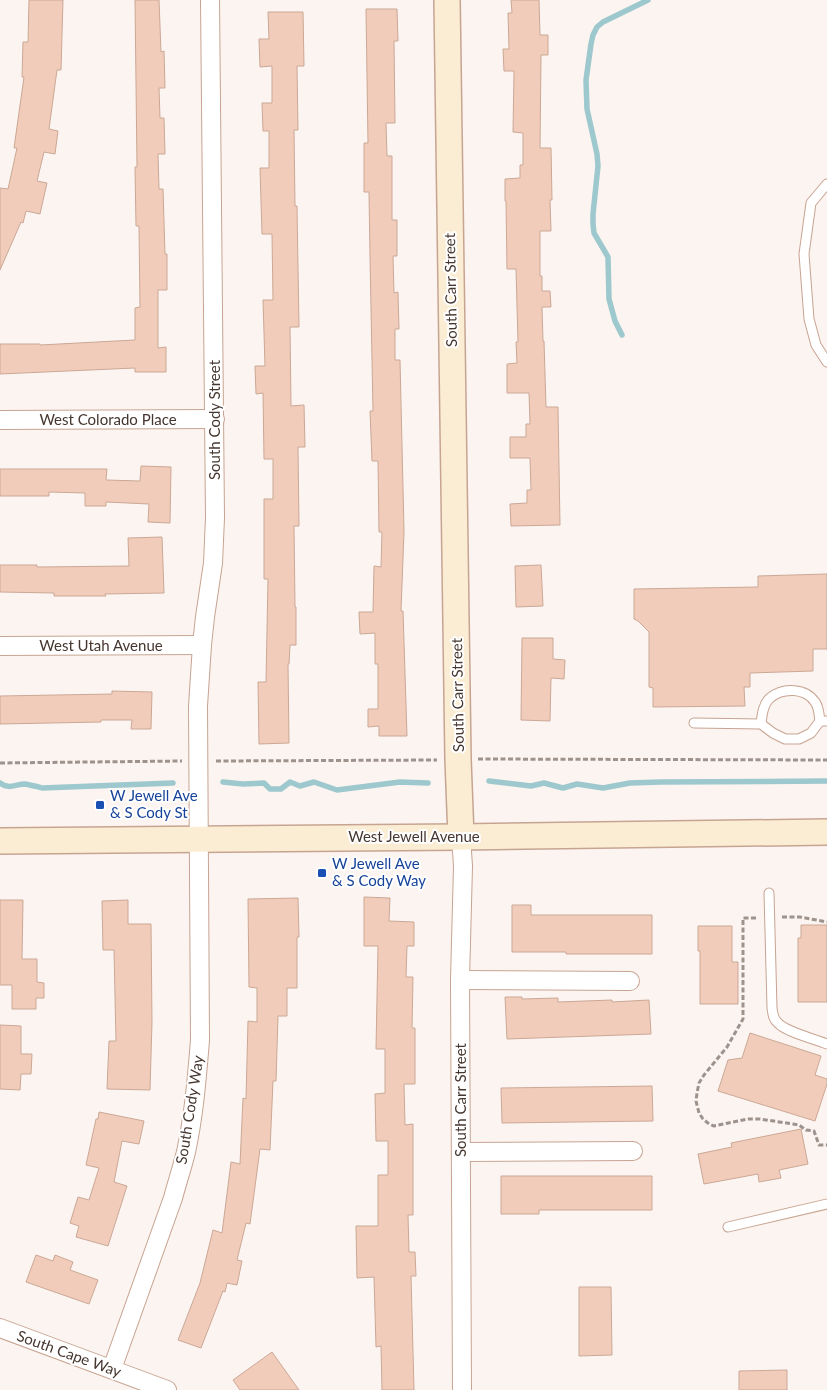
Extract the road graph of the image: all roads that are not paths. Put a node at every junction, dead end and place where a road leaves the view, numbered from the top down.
1 (210, 0) edge
2 (447, 0) edge
3 (827, 184) edge
4 (827, 362) edge
5 (215, 419) junction
6 (0, 420) edge
7 (202, 645) junction
8 (0, 646) edge
9 (824, 721) edge
10 (694, 723) dead end
11 (762, 724) junction
12 (827, 832) edge
13 (461, 837) junction
14 (199, 839) junction
15 (0, 841) edge
16 (769, 893) dead end
17 (460, 980) junction
18 (630, 981) dead end
19 (827, 1044) edge
20 (633, 1151) dead end
21 (461, 1152) junction
22 (827, 1204) edge
23 (728, 1227) dead end
24 (0, 1328) edge
25 (112, 1369) junction
26 (167, 1390) edge
27 (462, 1390) edge

1 - 5 street, South Cody Street
2 - 13 street, South Carr Street
3 - 4 lane
5 - 6 street, West Colorado Place
5 - 7 street, South Cody Street
7 - 8 street, West Utah Avenue
7 - 14 street, South Cody Street
9 - 11 lane
9 - 11 lane
10 - 11 lane
12 - 13 street, West Jewell Avenue
13 - 14 street, West Jewell Avenue
13 - 17 street, South Carr Street
14 - 15 street, West Jewell Avenue
14 - 25 street, South Cody Way
16 - 19 lane
17 - 18 street
17 - 21 street, South Carr Street
20 - 21 street
21 - 27 street, South Carr Street
22 - 23 lane
24 - 25 street, South Cape Way
25 - 26 street, South Cape Way

